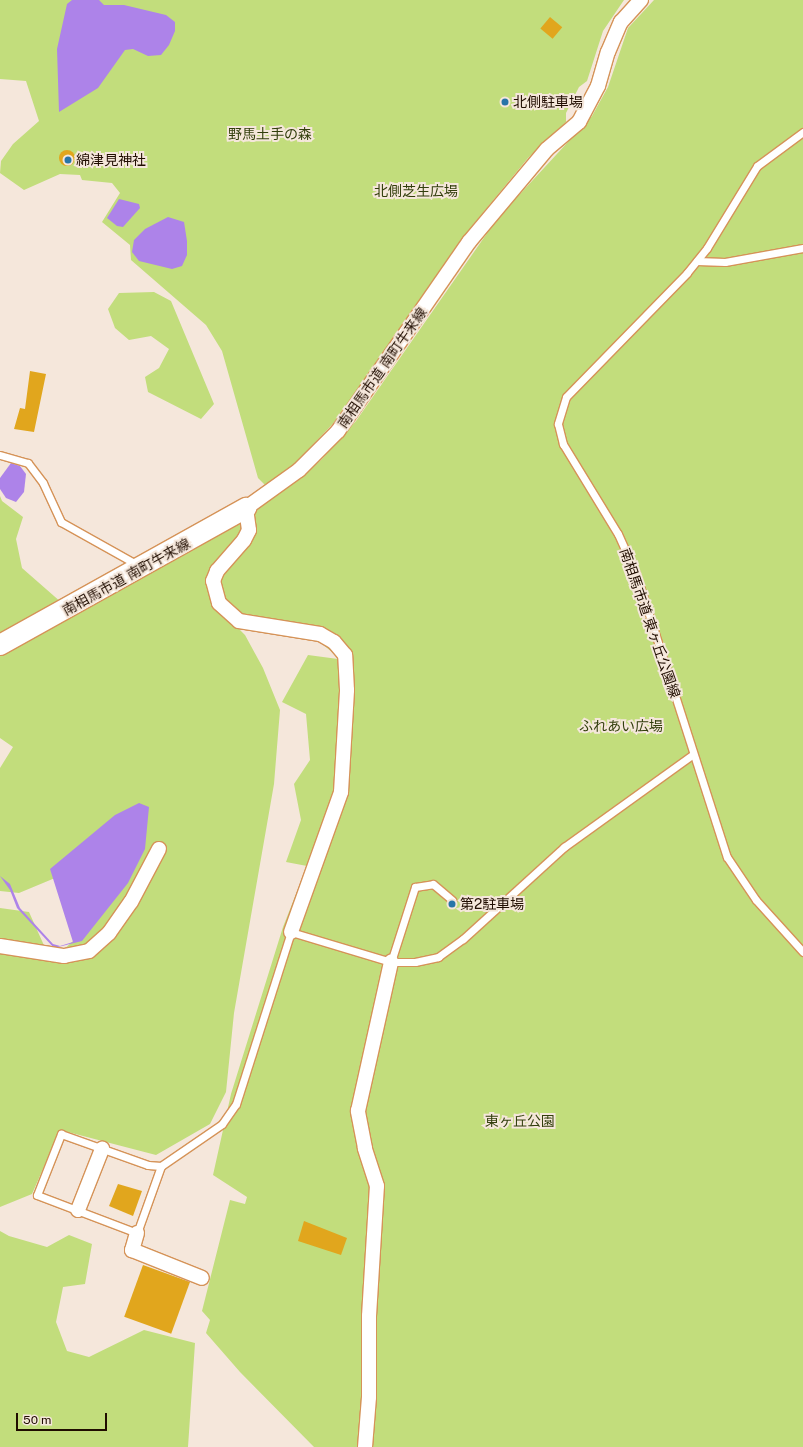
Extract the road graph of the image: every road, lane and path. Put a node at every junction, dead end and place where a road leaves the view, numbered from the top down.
1 (641, 0) edge
2 (803, 132) edge
3 (803, 248) edge
4 (697, 261) junction
5 (0, 455) edge
6 (246, 508) junction
7 (141, 568) junction
8 (0, 645) edge
9 (692, 755) junction
10 (159, 849) dead end
11 (452, 900) dead end
12 (291, 932) junction
13 (0, 946) edge
14 (803, 952) edge
15 (392, 962) junction
16 (102, 1149) junction
17 (161, 1166) junction
18 (78, 1210) junction
19 (137, 1233) junction
20 (202, 1278) dead end
21 (365, 1447) edge

1 - 6 street, 南相馬市道 南町牛来線
2 - 4 lane, 南相馬市道 東ヶ丘公園線
3 - 4 lane
4 - 9 lane, 南相馬市道 東ヶ丘公園線
5 - 7 lane
6 - 7 street, 南相馬市道 南町牛来線
6 - 12 street
7 - 8 street, 南相馬市道 南町牛来線
9 - 14 lane, 南相馬市道 東ヶ丘公園線
9 - 15 lane
10 - 13 street
11 - 15 lane
12 - 15 lane
12 - 17 lane
15 - 21 street
16 - 17 lane
16 - 18 street
16 - 18 lane
17 - 19 lane
18 - 19 lane
19 - 20 street

